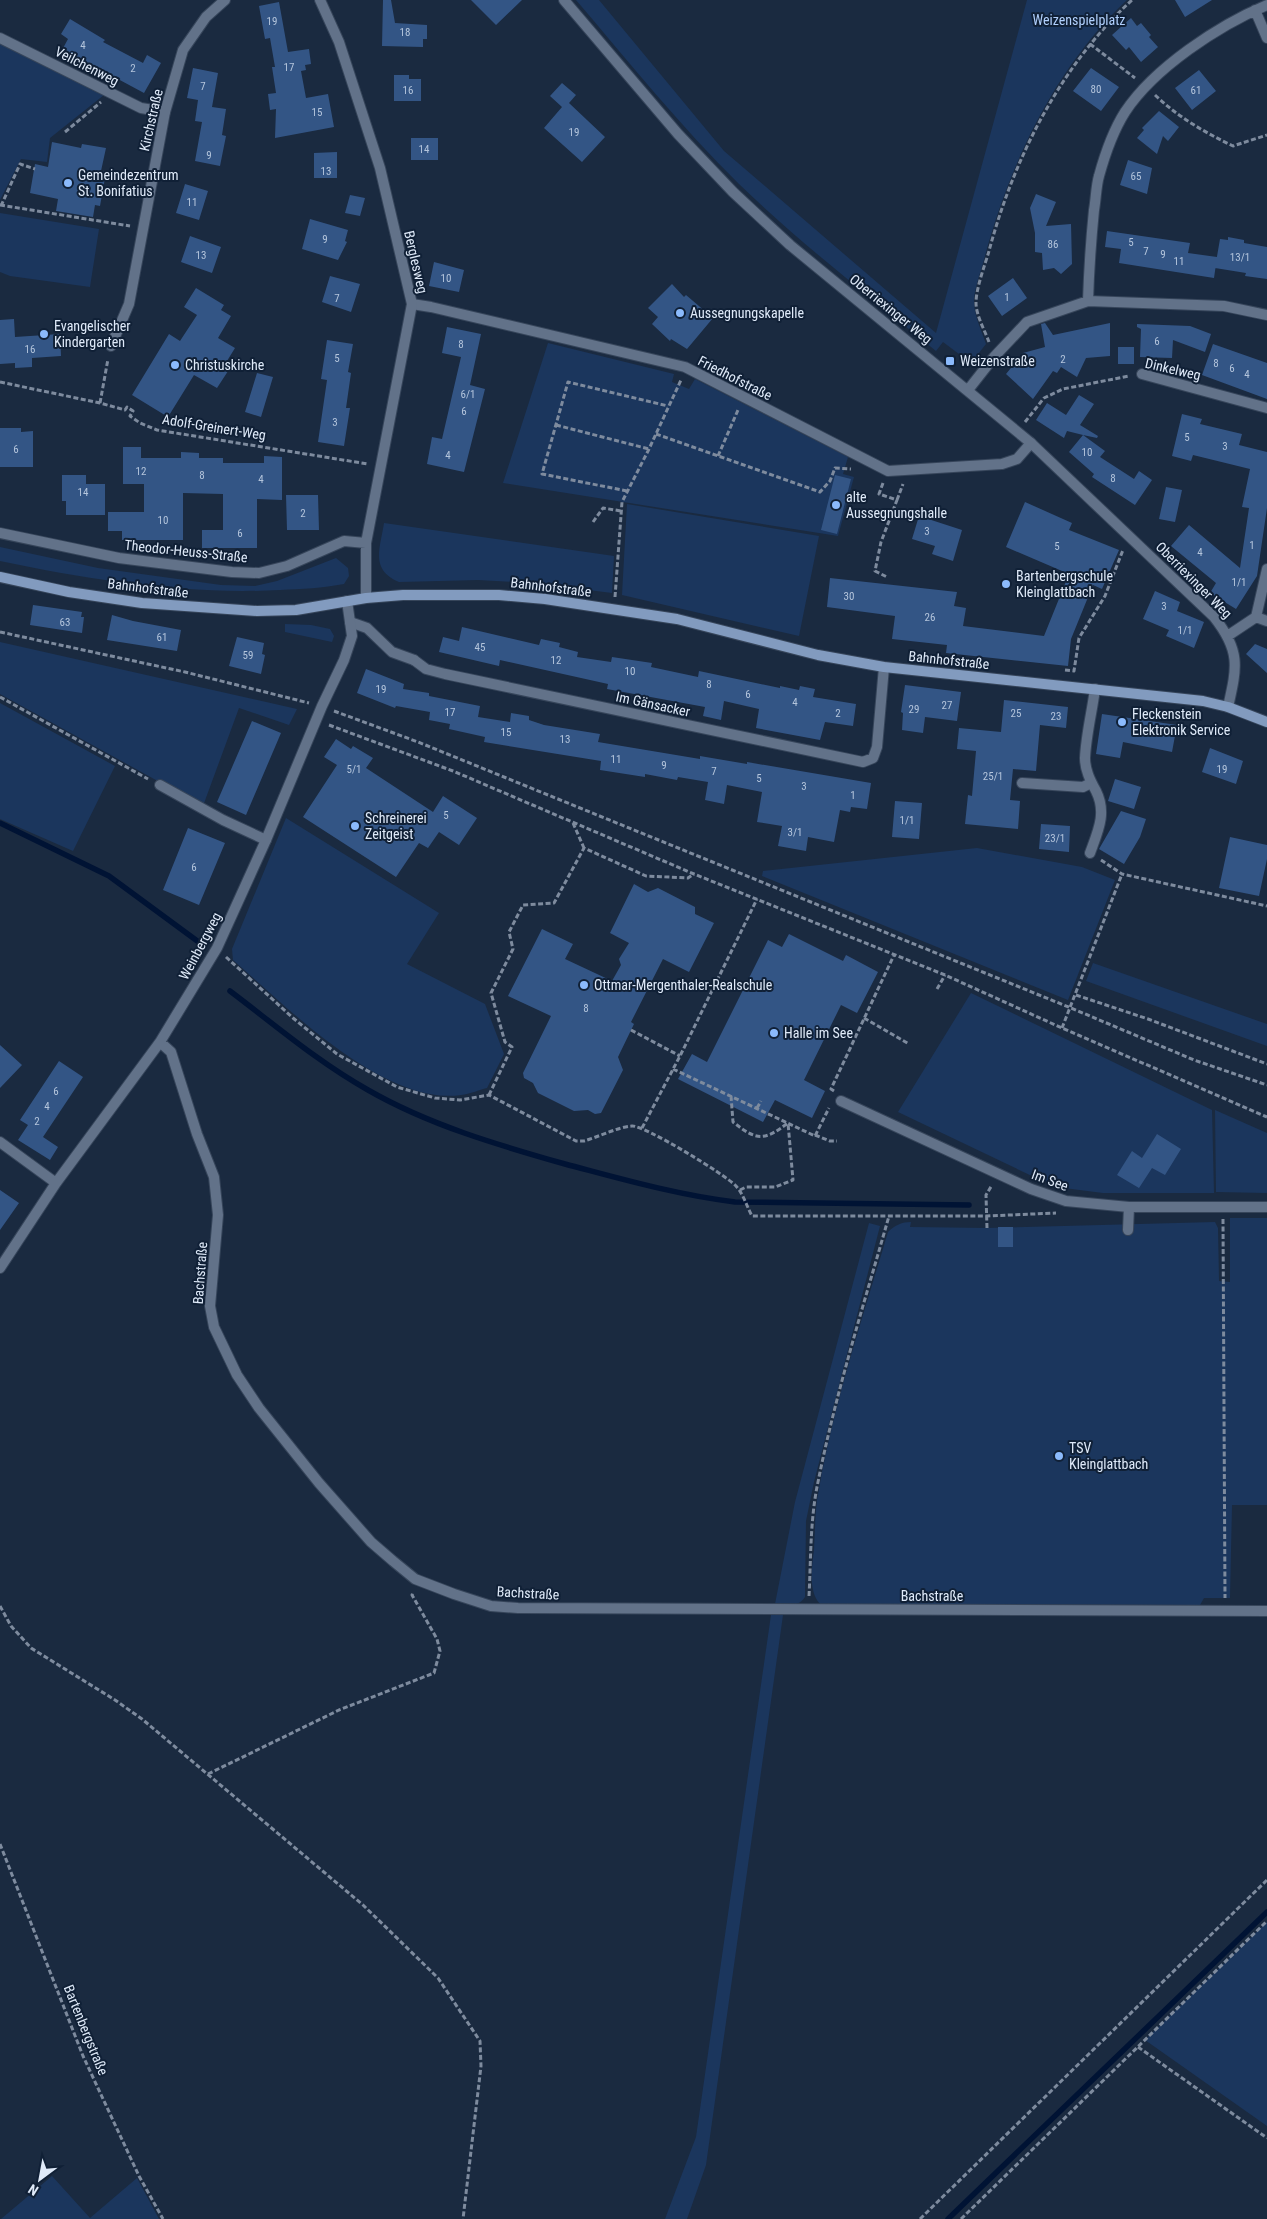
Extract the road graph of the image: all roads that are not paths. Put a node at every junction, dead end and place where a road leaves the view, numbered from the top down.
1 (225, 0) edge
2 (320, 0) edge
3 (564, 0) edge
4 (1267, 5) edge
5 (1256, 10) junction
6 (0, 38) edge
7 (1267, 38) edge
8 (165, 112) junction
9 (1088, 301) junction
10 (412, 304) junction
11 (1267, 315) edge
12 (111, 346) road end
13 (1142, 374) road end
14 (968, 390) junction
15 (1267, 408) edge
16 (1031, 443) junction
17 (0, 534) edge
18 (366, 543) junction
19 (1267, 569) edge
20 (0, 578) edge
21 (366, 598) junction
22 (348, 601) junction
23 (1256, 617) junction
24 (1267, 621) edge
25 (350, 622) junction
26 (1229, 635) junction
27 (884, 667) junction
28 (1095, 689) junction
29 (1228, 707) junction
30 (1267, 722) edge
31 (1022, 783) dead end
32 (1091, 783) junction
33 (160, 785) road end
34 (266, 840) junction
35 (1094, 856) road end
36 (160, 1042) junction
37 (838, 1099) road end
38 (0, 1142) edge
39 (56, 1183) junction
40 (1129, 1207) junction
41 (1267, 1208) edge
42 (1128, 1230) dead end
43 (0, 1268) edge
44 (1267, 1611) edge

1 - 8 street, Kirchstraße
2 - 10 street, Berglesweg
3 - 14 street, Oberriexinger Weg
4 - 5 street
5 - 7 street
5 - 9 street
6 - 8 street, Veilchenweg
8 - 12 street, Kirchstraße
9 - 11 street
9 - 14 street
10 - 16 street, Friedhofstraße
10 - 18 street, Berglesweg
13 - 15 street, Dinkelweg
14 - 16 street, Oberriexinger Weg
16 - 26 street, Oberriexinger Weg
17 - 18 street, Theodor-Heuss-Straße
18 - 21 street, Berglesweg
19 - 23 street
20 - 22 main road, Bahnhofstraße
21 - 22 main road, Bahnhofstraße
21 - 27 main road, Bahnhofstraße
22 - 25 street, Weinbergweg
23 - 24 street
23 - 26 street
25 - 27 street, Im Gänsacker
25 - 34 street, Weinbergweg
26 - 29 street, Oberriexinger Weg
27 - 28 main road, Bahnhofstraße
28 - 29 main road, Bahnhofstraße
28 - 32 street
29 - 30 main road, Bahnhofstraße
31 - 32 street
32 - 35 street
33 - 34 street
34 - 36 street, Weinbergweg
36 - 39 street, Weinbergweg
36 - 44 street, Bachstraße
37 - 40 street, Im See
38 - 39 street
39 - 43 street, Weinbergweg
40 - 41 street, Im See
40 - 42 street

